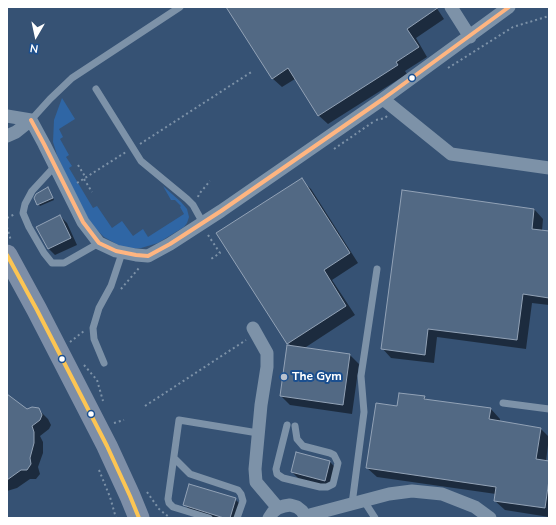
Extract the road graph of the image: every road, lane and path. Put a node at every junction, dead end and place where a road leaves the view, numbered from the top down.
1 (180, 7) edge
2 (451, 7) edge
3 (509, 7) edge
4 (549, 16) edge
5 (470, 37) junction
6 (253, 71) dead end
7 (442, 72) dead end
8 (96, 89) dead end
9 (384, 99) junction
10 (7, 116) edge
11 (31, 120) junction
12 (7, 136) edge
13 (140, 144) dead end
14 (129, 150) dead end
15 (78, 165) dead end
16 (55, 166) junction
17 (549, 168) edge
18 (85, 179) junction
19 (210, 181) dead end
20 (67, 190) junction
21 (92, 192) dead end
22 (198, 196) dead end
23 (15, 214) dead end
24 (7, 218) edge
25 (203, 223) junction
26 (210, 237) dead end
27 (99, 243) junction
28 (122, 253) junction
29 (7, 255) edge
30 (211, 259) dead end
31 (377, 269) dead end
32 (255, 331) joint
33 (104, 363) dead end
34 (503, 404) dead end
35 (145, 406) dead end
36 (549, 409) edge
37 (124, 420) dead end
38 (108, 424) dead end
39 (287, 425) dead end
40 (295, 426) dead end
41 (258, 433) junction
42 (174, 458) junction
43 (130, 496) junction
44 (358, 503) junction
45 (273, 513) edge
46 (306, 517) edge
47 (139, 518) edge
48 (153, 518) edge
49 (209, 518) edge
50 (237, 518) edge
51 (375, 518) edge
52 (490, 518) edge

1 - 11 lane
2 - 5 street
3 - 5 street
4 - 7 path
5 - 9 street
6 - 13 path
8 - 25 lane
9 - 17 street
9 - 25 street
10 - 11 street
11 - 12 street
11 - 16 street
14 - 18 path
15 - 18 path
16 - 20 street
16 - 27 lane
18 - 20 path
18 - 21 path
19 - 22 path
20 - 27 street
23 - 24 path
25 - 28 street
26 - 30 path
27 - 28 street
28 - 33 lane
29 - 43 main road
31 - 44 lane
32 - 35 path
32 - 41 street
34 - 36 lane
37 - 38 path
39 - 40 lane
41 - 42 lane
41 - 45 street
42 - 49 lane
42 - 50 lane
43 - 47 main road
43 - 48 main road
44 - 46 street
44 - 51 lane
44 - 52 street
45 - 46 street

